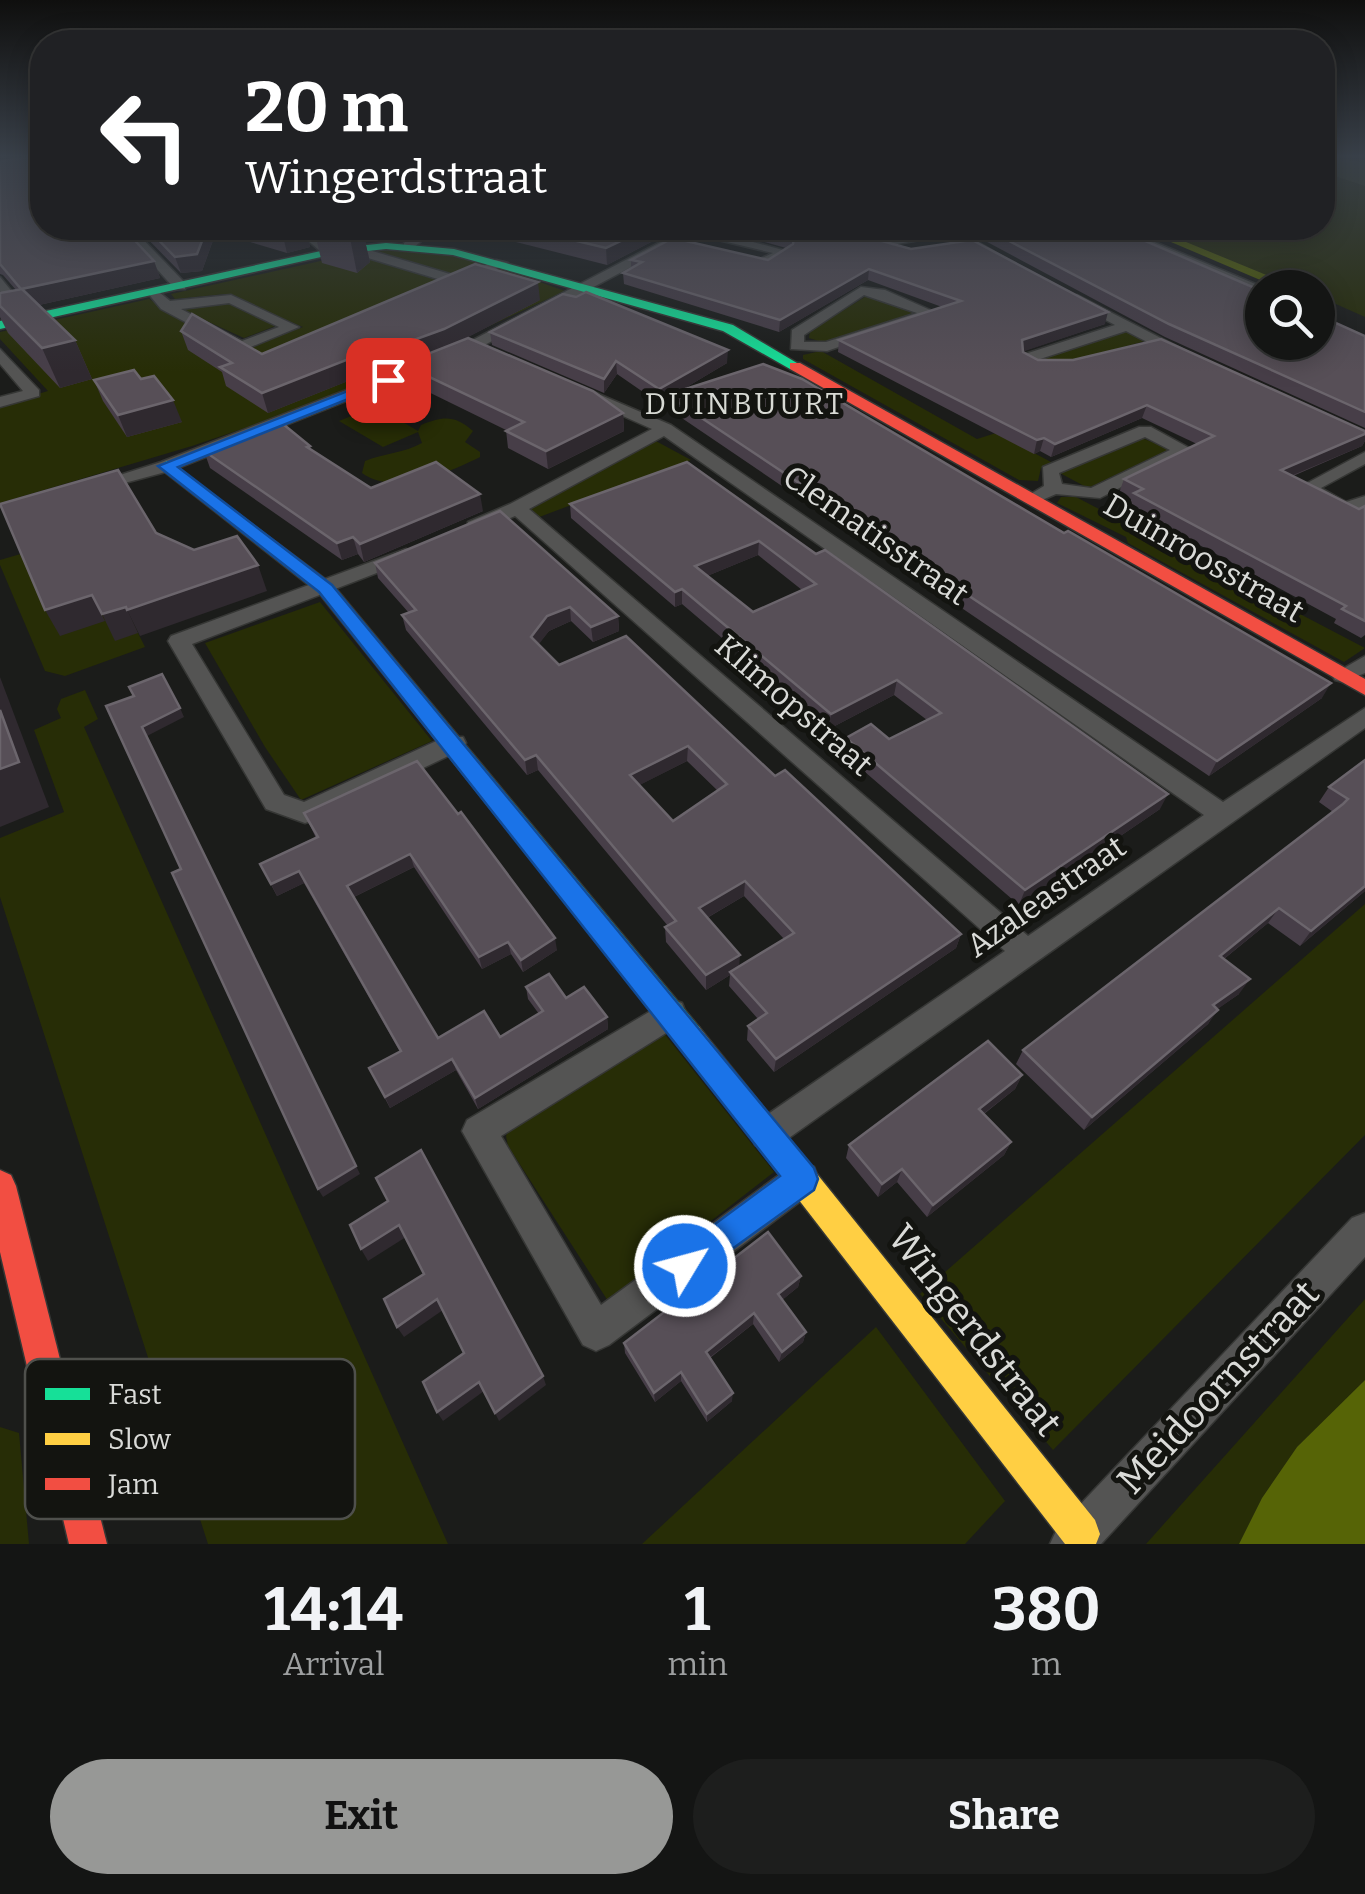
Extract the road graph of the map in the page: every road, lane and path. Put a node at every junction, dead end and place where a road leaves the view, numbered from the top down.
1 (137, 240) edge
2 (320, 240) edge
3 (415, 240) edge
4 (737, 240) edge
5 (896, 240) edge
6 (967, 240) edge
7 (1141, 240) edge
8 (671, 241) joint
9 (973, 243) junction
10 (408, 246) junction
11 (341, 251) junction
12 (1005, 261) edge
13 (500, 264) junction
14 (0, 281) edge
15 (1245, 284) edge
16 (180, 286) junction
17 (587, 286) junction
18 (1054, 287) edge
19 (160, 299) junction
20 (27, 319) junction
21 (0, 325) edge
22 (1126, 326) junction
23 (1158, 343) junction
24 (472, 346) junction
25 (796, 346) junction
26 (1140, 347) edge
27 (774, 353) junction
28 (0, 354) edge
29 (501, 358) edge
30 (1070, 364) edge
31 (1207, 366) edge
32 (564, 385) edge
33 (0, 402) edge
34 (665, 429) junction
35 (1365, 456) edge
36 (166, 466) junction
37 (74, 492) edge
38 (1043, 493) junction
39 (1365, 502) edge
40 (517, 508) junction
41 (326, 588) junction
42 (1365, 663) edge
43 (1343, 675) junction
44 (1365, 688) edge
45 (1365, 716) edge
46 (454, 743) junction
47 (1224, 815) junction
48 (1026, 952) junction
49 (671, 1012) junction
50 (767, 1134) junction
51 (802, 1179) junction
52 (0, 1186) edge
53 (1365, 1231) edge
54 (43, 1359) edge
55 (82, 1519) edge
56 (1077, 1539) edge
57 (88, 1544) edge

1 - 16 street
2 - 11 street
3 - 10 street
4 - 8 street
5 - 9 street
6 - 9 street
7 - 15 street
8 - 17 street
9 - 12 street
10 - 11 street, Duinroosstraat
10 - 13 street, Duinroosstraat
11 - 13 street, Duinroosstraat
11 - 16 street, Duinroosstraat
13 - 17 street, Duinroosstraat
14 - 20 street
16 - 19 street, Duinroosstraat
17 - 24 street
17 - 27 street, Duinroosstraat
18 - 22 street
19 - 19 street, Duinroosstraat
19 - 20 street, Duinroosstraat
20 - 21 street, Duinroosstraat
22 - 23 street
22 - 30 street
23 - 26 street
23 - 31 street
24 - 29 street
24 - 36 street
25 - 25 street
25 - 27 street
27 - 38 street, Duinroosstraat
28 - 33 street
32 - 34 street, Clematisstraat
34 - 40 street
34 - 47 street, Clematisstraat
35 - 39 street
36 - 37 street
36 - 41 street, Wingerdstraat
38 - 38 street, Duinroosstraat
38 - 43 street, Duinroosstraat
40 - 41 street
40 - 48 street, Klimopstraat
41 - 46 street, Wingerdstraat
41 - 46 street
42 - 43 street
43 - 44 street, Duinroosstraat
45 - 47 street, Azaleastraat
46 - 49 street, Wingerdstraat
47 - 48 street, Azaleastraat
48 - 50 street, Azaleastraat
49 - 50 street, Wingerdstraat
49 - 51 street
50 - 51 street, Wingerdstraat
51 - 56 street, Wingerdstraat
52 - 54 street
53 - 56 street, Meidoornstraat
55 - 57 street

